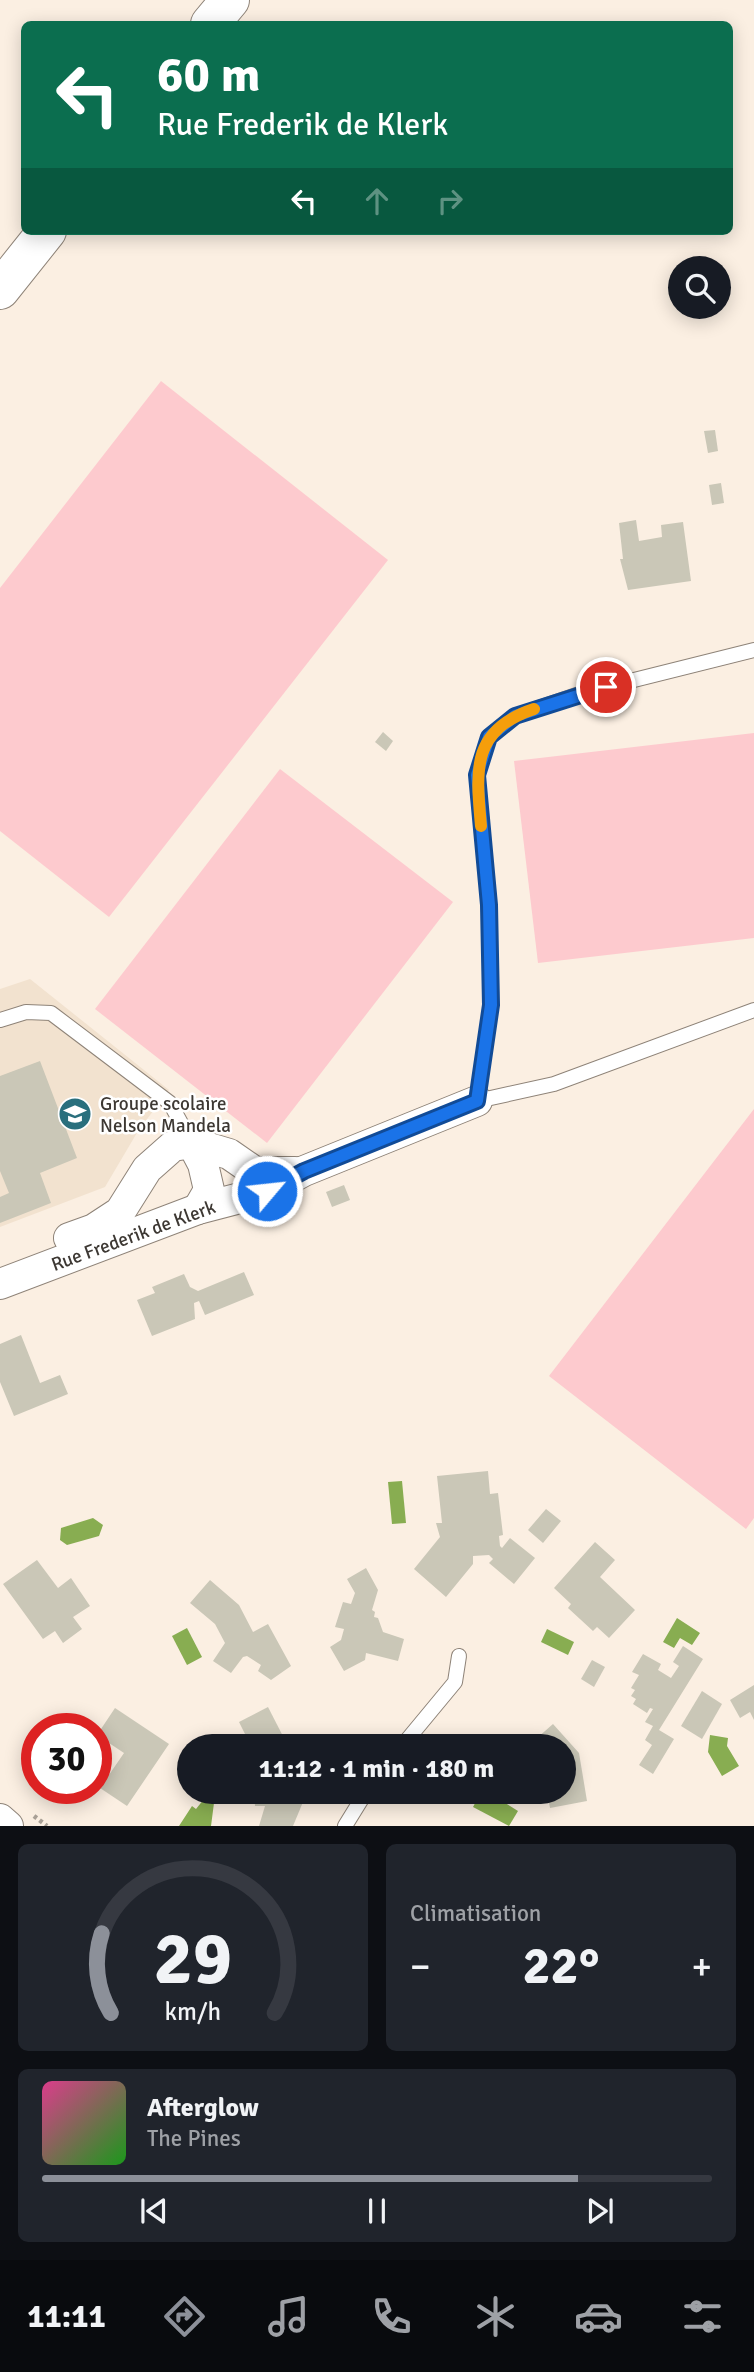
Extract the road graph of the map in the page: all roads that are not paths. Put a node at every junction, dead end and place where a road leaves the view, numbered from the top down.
1 (210, 0) edge
2 (230, 0) edge
3 (193, 21) edge
4 (212, 21) edge
5 (24, 235) edge
6 (44, 235) edge
7 (0, 265) edge
8 (0, 290) edge
9 (754, 650) edge
10 (754, 1010) edge
11 (0, 1020) edge
12 (477, 1101) junction
13 (192, 1143) junction
14 (304, 1171) junction
15 (198, 1209) junction
16 (0, 1264) edge
17 (0, 1284) edge
18 (460, 1656) dead end
19 (412, 1734) edge
20 (359, 1804) edge
21 (0, 1819) edge
22 (8, 1826) edge
23 (345, 1826) edge

1 - 3 highway
2 - 4 highway
5 - 7 highway
6 - 8 highway
9 - 12 lane
10 - 12 lane, Rue Frederik de Klerk
11 - 13 lane
12 - 14 street, Rue Frederik de Klerk
13 - 14 street, Rue Frederik de Klerk
13 - 15 street
13 - 16 street, Rue Frederik de Klerk
14 - 15 street, Rue Frederik de Klerk
15 - 17 street, Rue Frederik de Klerk
18 - 19 lane
20 - 23 lane
21 - 22 street

